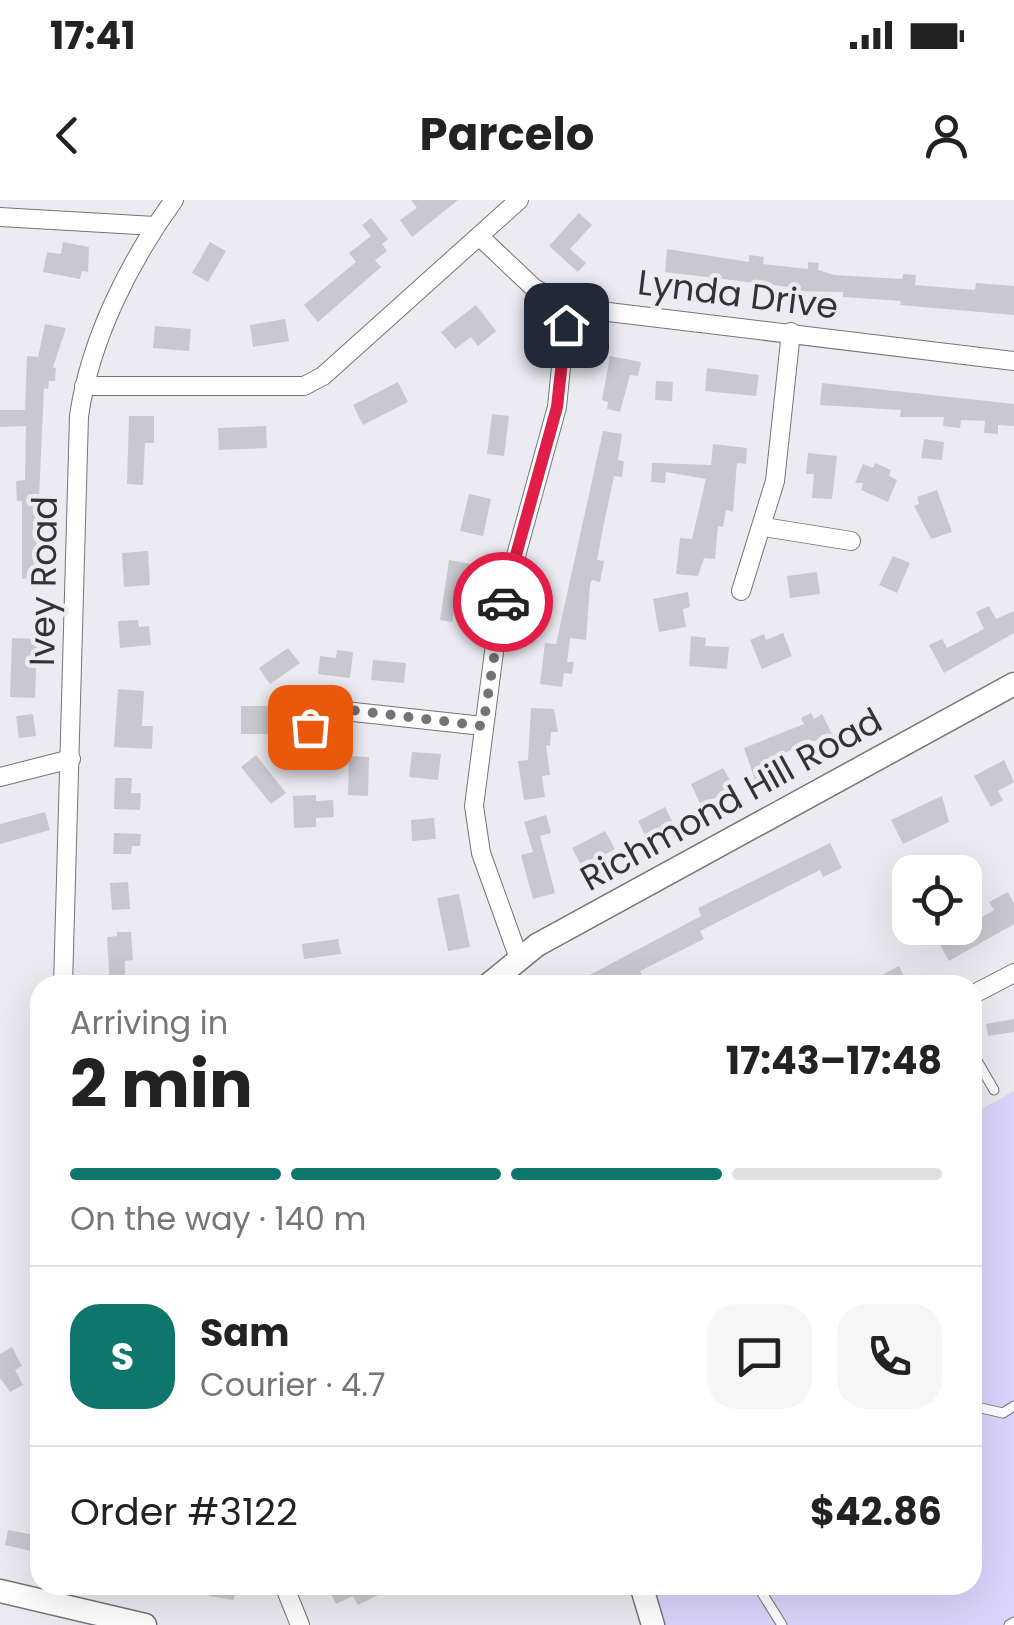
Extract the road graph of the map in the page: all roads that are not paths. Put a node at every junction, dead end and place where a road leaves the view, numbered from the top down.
1 (174, 200) edge
2 (519, 200) edge
3 (0, 217) edge
4 (155, 226) junction
5 (478, 236) junction
6 (567, 307) junction
7 (792, 332) junction
8 (1014, 362) edge
9 (84, 386) junction
10 (764, 528) junction
11 (852, 542) dead end
12 (741, 592) dead end
13 (1014, 684) edge
14 (483, 726) junction
15 (308, 756) dead end
16 (71, 759) junction
17 (0, 777) edge
18 (518, 956) junction
19 (1014, 972) edge
20 (63, 975) edge
21 (498, 975) edge
22 (982, 990) edge
23 (982, 1069) edge
24 (994, 1090) dead end
25 (1014, 1406) edge
26 (982, 1408) edge
27 (0, 1591) edge
28 (288, 1595) edge
29 (644, 1595) edge
30 (763, 1595) edge
31 (144, 1625) edge
32 (300, 1625) edge
33 (653, 1625) edge
34 (782, 1625) edge

1 - 4 street, Ivey Road
2 - 5 street
3 - 4 street
4 - 9 street, Ivey Road
5 - 6 street, Lynda Drive
5 - 9 street
6 - 7 street, Lynda Drive
6 - 14 street
7 - 8 street, Lynda Drive
7 - 10 street
9 - 16 street, Ivey Road
10 - 11 street
10 - 12 street
13 - 18 street, Richmond Hill Road
14 - 15 street
14 - 18 street
16 - 17 street
16 - 20 street, Ivey Road
18 - 21 street, Richmond Hill Road
19 - 22 street
23 - 24 lane
25 - 26 lane
27 - 31 street
28 - 32 street
29 - 33 street
30 - 34 lane

